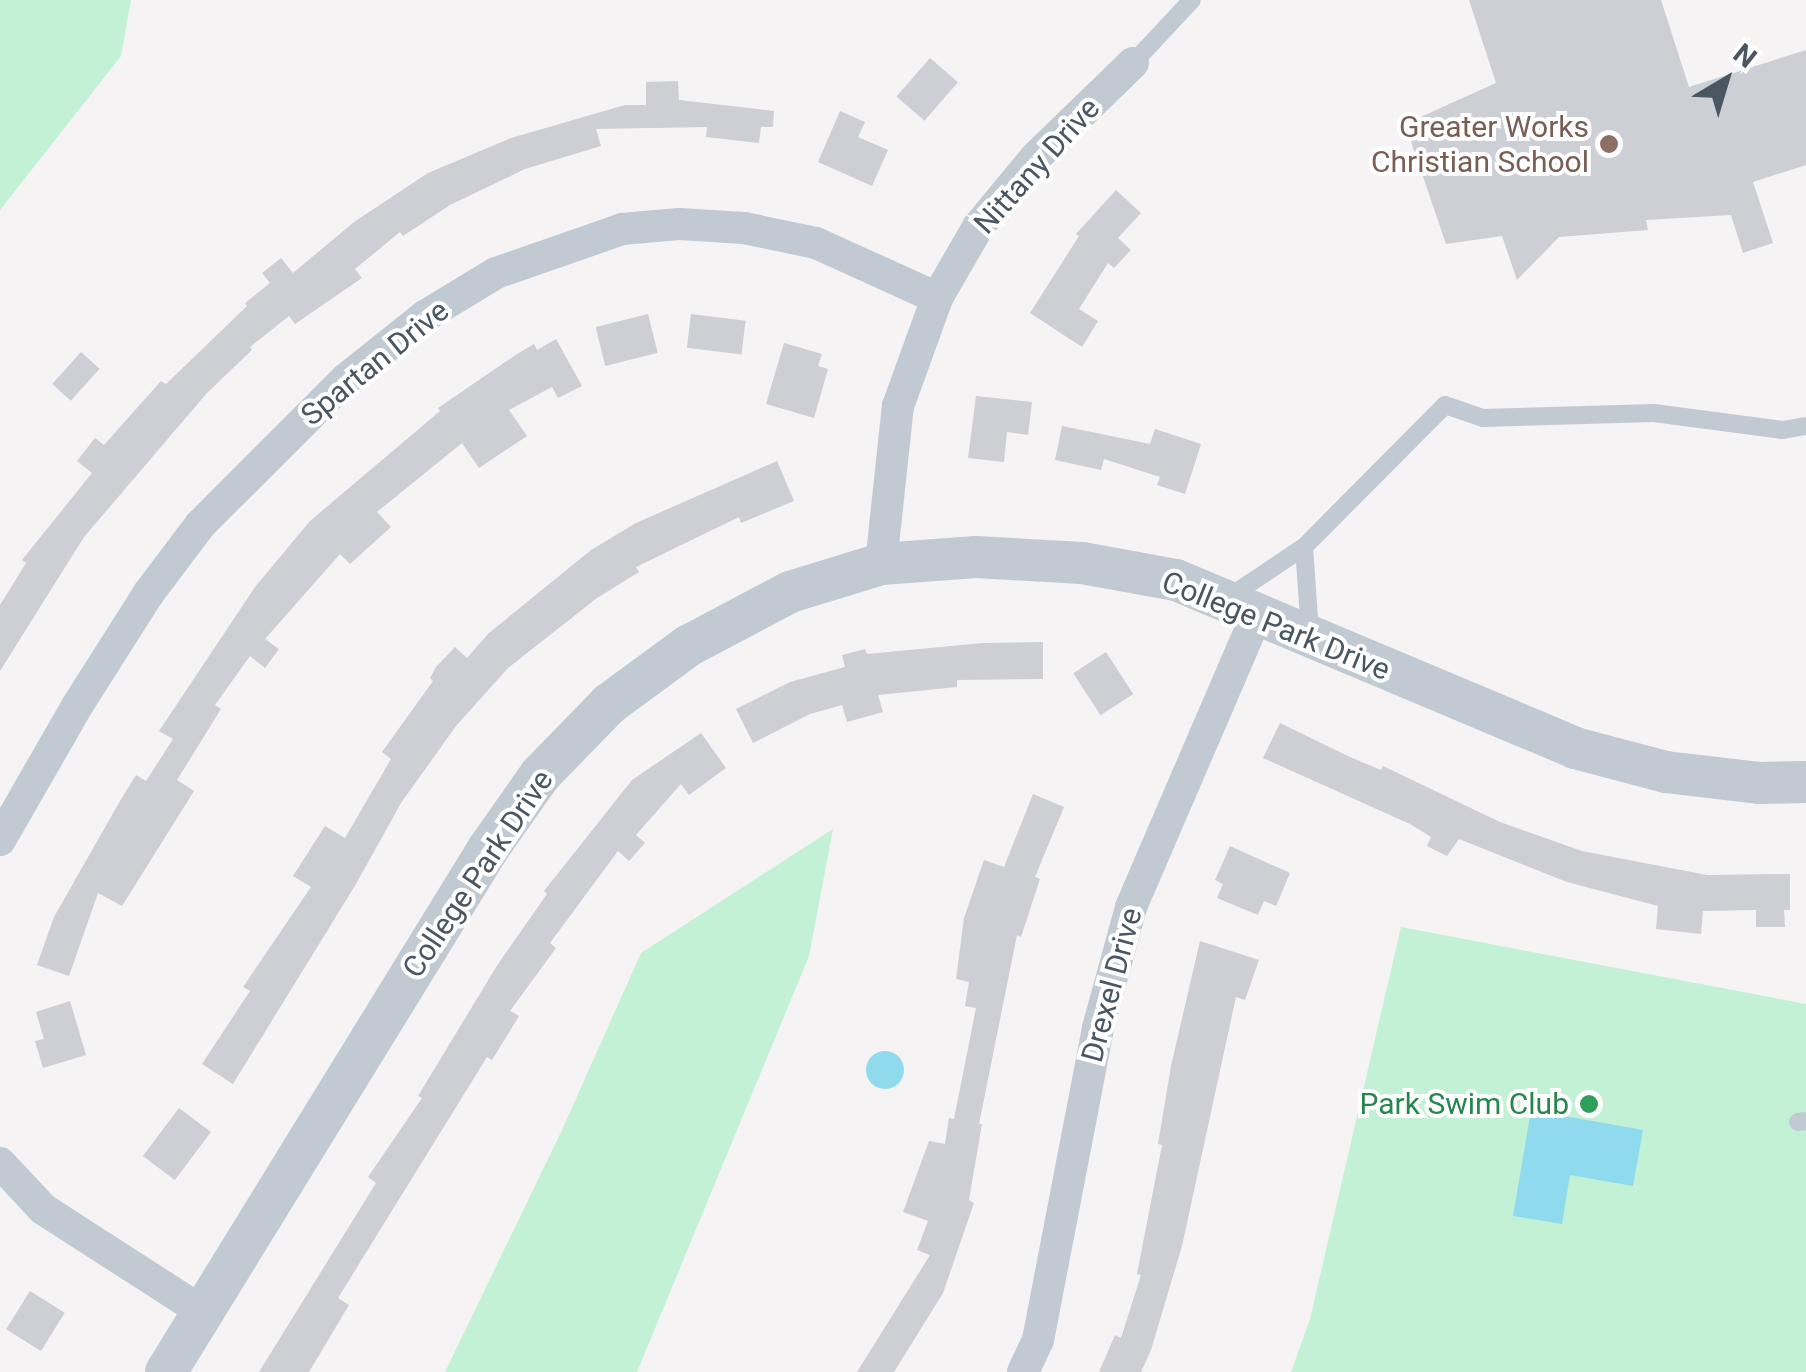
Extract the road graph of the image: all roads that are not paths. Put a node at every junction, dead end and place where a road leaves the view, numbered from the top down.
1 (1192, 0) edge
2 (1133, 63) joint
3 (937, 298) junction
4 (1806, 426) edge
5 (1304, 547) junction
6 (882, 564) junction
7 (1240, 608) junction
8 (1311, 638) junction
9 (1806, 782) edge
10 (0, 840) edge
11 (0, 1163) edge
12 (203, 1312) junction
13 (166, 1372) edge
14 (1023, 1372) edge

1 - 2 lane
2 - 3 street, Nittany Drive
3 - 6 street, Nittany Drive
3 - 10 street, Spartan Drive
4 - 5 lane
5 - 7 lane
5 - 8 lane
6 - 7 street, College Park Drive
6 - 12 street, College Park Drive
7 - 8 street, College Park Drive
7 - 14 street, Drexel Drive
8 - 9 street, College Park Drive
11 - 12 street
12 - 13 street, College Park Drive

